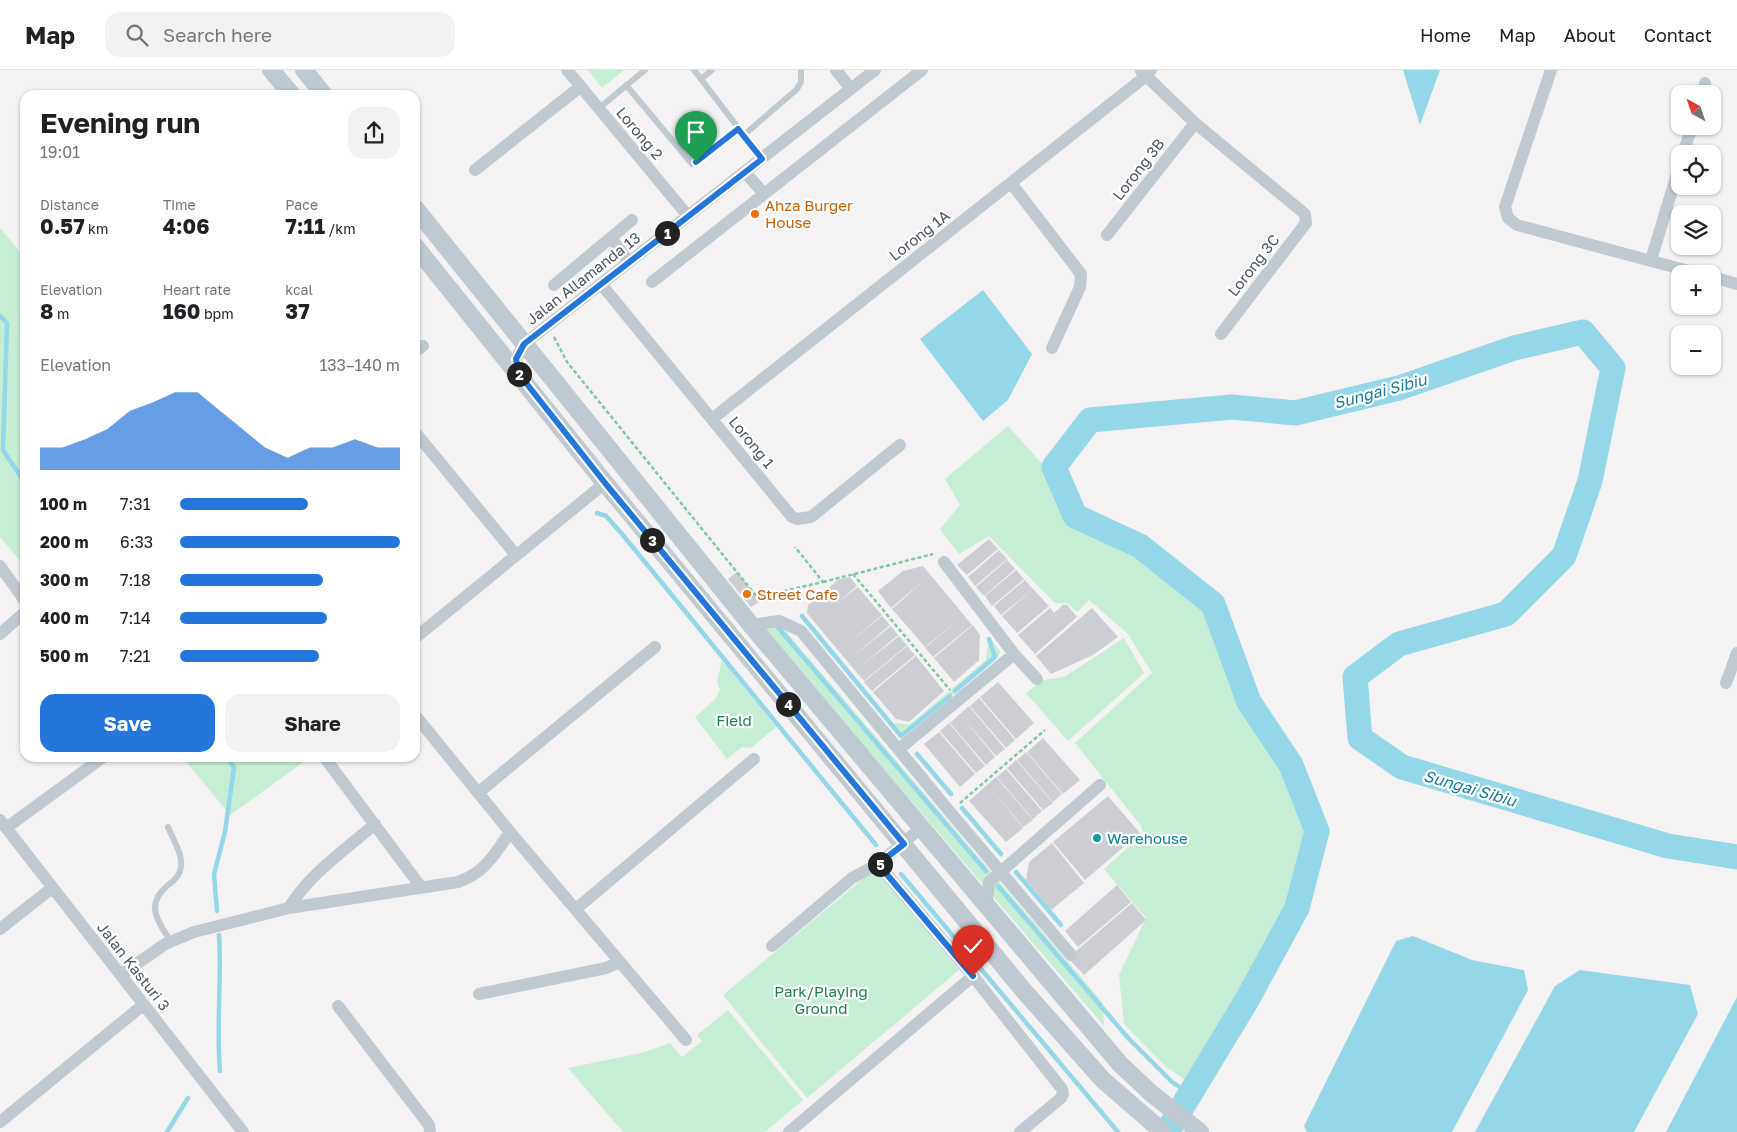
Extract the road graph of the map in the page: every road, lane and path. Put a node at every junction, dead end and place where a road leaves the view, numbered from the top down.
1 (271, 70) edge
2 (304, 70) edge
3 (566, 70) edge
4 (645, 70) edge
5 (694, 70) edge
6 (712, 70) edge
7 (801, 70) edge
8 (836, 70) edge
9 (875, 70) edge
10 (922, 70) edge
11 (1551, 70) edge
12 (1146, 72) edge
13 (701, 79) junction
14 (626, 86) junction
15 (580, 87) junction
16 (851, 89) junction
17 (288, 90) edge
18 (320, 90) edge
19 (598, 109) junction
20 (1195, 123) junction
21 (738, 129) junction
22 (744, 136) junction
23 (762, 159) junction
24 (475, 170) dead end
25 (745, 172) junction
26 (1011, 183) junction
27 (1671, 193) edge
28 (764, 194) junction
29 (420, 214) edge
30 (688, 216) junction
31 (632, 220) dead end
32 (1108, 234) dead end
33 (611, 238) junction
34 (420, 252) edge
35 (1650, 260) junction
36 (629, 262) junction
37 (1671, 266) edge
38 (1721, 280) edge
39 (652, 282) dead end
40 (601, 284) junction
41 (1737, 284) edge
42 (554, 285) dead end
43 (560, 332) dead end
44 (1221, 334) dead end
45 (524, 344) junction
46 (1052, 348) dead end
47 (519, 374) junction
48 (712, 419) junction
49 (420, 438) edge
50 (900, 444) dead end
51 (605, 483) junction
52 (796, 547) dead end
53 (516, 555) junction
54 (940, 558) joint
55 (0, 566) edge
56 (853, 574) junction
57 (823, 582) junction
58 (20, 594) edge
59 (20, 616) edge
60 (752, 625) junction
61 (0, 634) edge
62 (420, 634) edge
63 (655, 647) dead end
64 (1737, 653) edge
65 (1014, 654) junction
66 (1037, 679) dead end
67 (1726, 683) dead end
68 (957, 699) junction
69 (420, 721) edge
70 (1045, 730) dead end
71 (899, 749) junction
72 (754, 759) dead end
73 (96, 762) edge
74 (328, 762) edge
75 (1100, 785) dead end
76 (479, 792) junction
77 (950, 812) junction
78 (3, 824) edge
79 (375, 824) junction
80 (168, 827) dead end
81 (921, 828) junction
82 (510, 832) junction
83 (904, 844) junction
84 (878, 864) junction
85 (1000, 870) junction
86 (421, 887) junction
87 (52, 888) junction
88 (289, 908) junction
89 (576, 909) junction
90 (990, 910) junction
91 (0, 929) edge
92 (171, 942) junction
93 (772, 946) dead end
94 (1071, 955) dead end
95 (620, 962) junction
96 (120, 975) junction
97 (973, 976) junction
98 (479, 994) dead end
99 (143, 1005) junction
100 (338, 1006) dead end
101 (686, 1040) dead end
102 (0, 1122) edge
103 (241, 1131) edge
104 (430, 1132) edge
105 (789, 1132) edge
106 (1020, 1132) edge
107 (1163, 1132) edge
108 (1200, 1132) edge

1 - 17 street
2 - 18 street
3 - 15 street, Lorong 2
4 - 14 lane
5 - 13 lane
6 - 13 lane
7 - 22 lane
8 - 16 street
9 - 16 street, Jalan Allamanda 13
10 - 28 street
11 - 35 street
12 - 20 street
12 - 26 street, Lorong 1A
13 - 21 lane
14 - 19 lane
14 - 21 lane
15 - 19 street, Lorong 2
15 - 24 street
16 - 23 street, Jalan Allamanda 13
19 - 30 street, Lorong 2
20 - 32 street, Lorong 3B
20 - 44 street, Lorong 3C
21 - 22 lane
22 - 23 lane
23 - 25 street, Jalan Allamanda 13
25 - 28 street
25 - 30 street, Jalan Allamanda 13
26 - 46 street
26 - 48 street, Lorong 1A
27 - 35 street
28 - 39 street
29 - 45 street
30 - 36 street, Jalan Allamanda 13
31 - 33 street
33 - 36 street
33 - 42 street
34 - 47 street
35 - 37 street
36 - 40 street, Jalan Allamanda 13
38 - 41 street
40 - 45 street, Jalan Allamanda 13
40 - 48 street, Lorong 1
43 - 57 path
45 - 47 street, Jalan Allamanda 13
45 - 60 street
47 - 51 street
48 - 50 street, Lorong 1
49 - 53 street
51 - 53 street
51 - 83 street
52 - 57 path
53 - 62 street
54 - 56 path
54 - 65 street
55 - 58 street
56 - 57 path
56 - 68 path
59 - 61 street
60 - 71 street
60 - 81 street
63 - 76 street
64 - 67 street
65 - 66 street
65 - 68 street
68 - 71 street
69 - 76 street
70 - 77 path
71 - 77 street
72 - 89 street
73 - 78 street
74 - 79 street
75 - 85 street
76 - 82 street
77 - 85 street
78 - 87 street, Jalan Kasturi 3
79 - 86 street
79 - 88 street
80 - 92 lane
81 - 83 street
81 - 90 street
82 - 86 street
82 - 89 street
83 - 84 street
83 - 107 street
84 - 93 street
84 - 97 street
85 - 90 street
85 - 94 street
86 - 88 street
87 - 91 street
87 - 96 street, Jalan Kasturi 3
88 - 92 street
89 - 95 street
90 - 108 street
92 - 96 street
95 - 98 street
95 - 101 street
96 - 99 street, Jalan Kasturi 3
97 - 105 street
97 - 106 street
99 - 102 street
99 - 103 street, Jalan Kasturi 3
100 - 104 street

